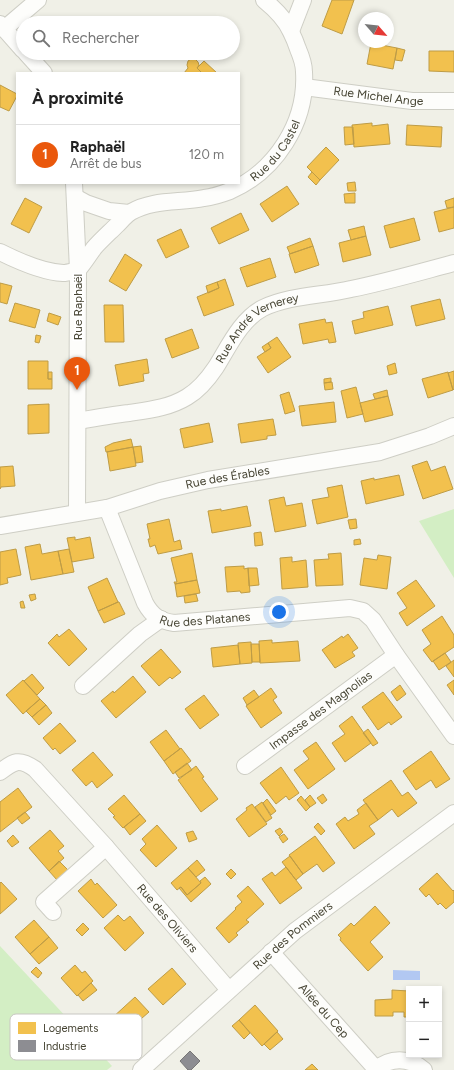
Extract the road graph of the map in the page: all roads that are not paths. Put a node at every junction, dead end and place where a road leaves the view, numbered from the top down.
1 (38, 0) edge
2 (264, 0) edge
3 (303, 0) edge
4 (2, 26) edge
5 (291, 31) junction
6 (16, 42) edge
7 (32, 60) edge
8 (43, 72) edge
9 (304, 87) junction
10 (454, 101) edge
11 (75, 190) edge
12 (130, 213) junction
13 (0, 252) edge
14 (454, 263) edge
15 (78, 270) junction
16 (78, 420) junction
17 (454, 426) edge
18 (107, 508) junction
19 (77, 512) junction
20 (0, 526) edge
21 (161, 619) junction
22 (396, 655) junction
23 (83, 686) dead end
24 (454, 736) edge
25 (245, 766) dead end
26 (0, 772) edge
27 (454, 813) edge
28 (106, 847) junction
29 (53, 912) dead end
30 (271, 952) junction
31 (230, 990) junction
32 (141, 1070) edge
33 (375, 1070) edge
34 (424, 1070) edge

1 - 4 street
2 - 5 street, Rue du Castel
3 - 5 street
4 - 6 street
5 - 9 street, Rue du Castel
7 - 8 street
9 - 10 street, Rue Michel Ange
9 - 12 street, Rue du Castel
11 - 12 street, Rue Raphaël
11 - 15 street, Rue Raphaël
12 - 15 street, Rue du Castel
13 - 15 street
14 - 16 street, Rue André Vernerey
15 - 16 street, Rue Raphaël
16 - 19 street, Rue Raphaël
17 - 18 street, Rue des Érables
18 - 19 street, Rue des Érables
18 - 21 street, Rue des Platanes
19 - 20 street, Rue des Érables
21 - 22 street, Rue des Platanes
21 - 23 street
22 - 24 street, Rue des Platanes
22 - 25 street, Impasse des Magnolias
26 - 28 street, Rue des Oliviers
27 - 30 street, Rue des Pommiers
28 - 29 street
28 - 31 street, Rue des Oliviers
30 - 31 street, Rue des Pommiers
30 - 33 street, Allée du Cep
31 - 32 street, Rue des Pommiers
33 - 34 street, Allée du Cep

